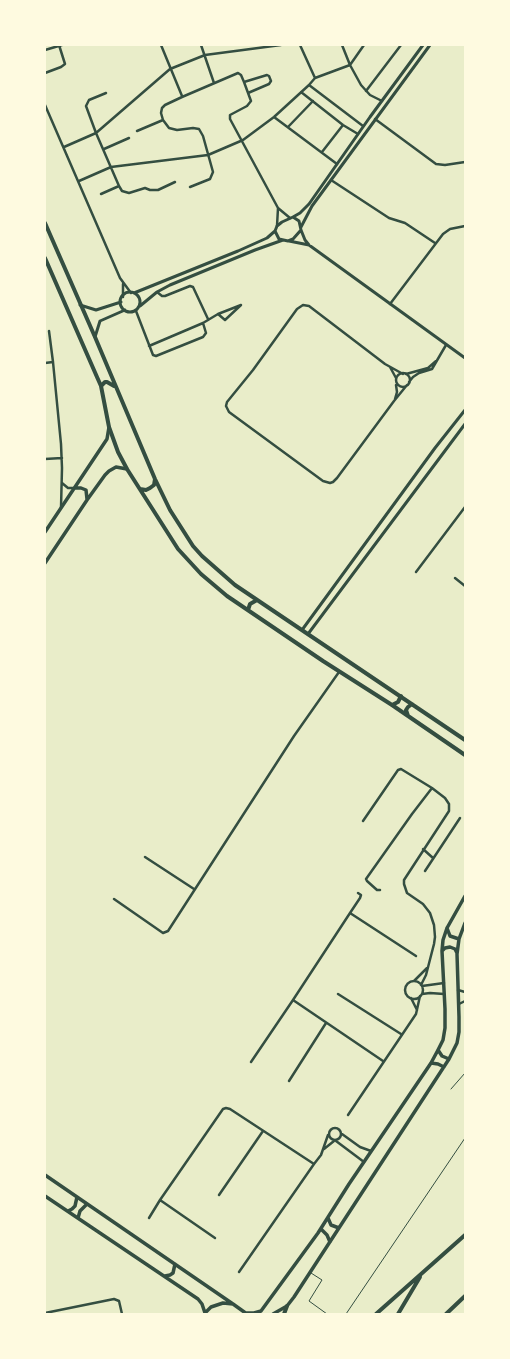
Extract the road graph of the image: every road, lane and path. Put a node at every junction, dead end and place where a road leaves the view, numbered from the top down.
1 (60, 45) edge
2 (161, 45) edge
3 (201, 45) edge
4 (281, 45) edge
5 (300, 45) edge
6 (342, 45) edge
7 (364, 45) edge
8 (401, 45) edge
9 (423, 45) edge
10 (430, 45) edge
11 (45, 50) edge
12 (205, 55) junction
13 (350, 65) junction
14 (170, 69) junction
15 (45, 73) edge
16 (315, 78) junction
17 (244, 82) junction
18 (214, 83) junction
19 (309, 85) junction
20 (366, 91) junction
21 (301, 92) junction
22 (106, 93) dead end
23 (248, 93) junction
24 (182, 97) junction
25 (313, 101) junction
26 (382, 101) junction
27 (45, 106) edge
28 (274, 116) junction
29 (374, 119) junction
30 (163, 120) junction
31 (343, 125) junction
32 (363, 126) junction
33 (288, 127) junction
34 (137, 131) dead end
35 (96, 133) junction
36 (358, 134) junction
37 (129, 138) dead end
38 (242, 140) junction
39 (64, 147) junction
40 (104, 149) junction
41 (322, 152) junction
42 (208, 155) junction
43 (465, 162) edge
44 (336, 164) junction
45 (111, 166) junction
46 (331, 180) junction
47 (79, 181) junction
48 (175, 182) dead end
49 (119, 186) junction
50 (190, 187) dead end
51 (101, 194) dead end
52 (278, 208) junction
53 (291, 217) junction
54 (45, 223) edge
55 (277, 226) junction
56 (465, 226) edge
57 (301, 228) junction
58 (275, 231) junction
59 (283, 240) junction
60 (288, 241) junction
61 (436, 243) junction
62 (309, 245) junction
63 (45, 258) edge
64 (123, 283) junction
65 (157, 292) junction
66 (132, 293) junction
67 (122, 297) junction
68 (121, 302) junction
69 (390, 304) junction
70 (80, 305) junction
71 (140, 306) junction
72 (125, 310) junction
73 (136, 311) junction
74 (218, 314) junction
75 (208, 319) junction
76 (203, 323) junction
77 (49, 331) dead end
78 (95, 337) junction
79 (446, 345) junction
80 (149, 346) junction
81 (465, 358) edge
82 (437, 361) junction
83 (53, 362) junction
84 (45, 363) edge
85 (388, 365) junction
86 (404, 374) junction
87 (396, 381) junction
88 (409, 382) junction
89 (407, 385) junction
90 (101, 386) junction
91 (115, 386) junction
92 (394, 401) junction
93 (465, 410) edge
94 (465, 424) edge
95 (109, 427) junction
96 (62, 458) junction
97 (45, 459) edge
98 (127, 469) junction
99 (155, 479) junction
100 (62, 483) junction
101 (75, 488) junction
102 (140, 489) junction
103 (86, 500) junction
104 (465, 507) edge
105 (61, 508) junction
106 (45, 532) edge
107 (45, 563) edge
108 (416, 572) dead end
109 (455, 578) dead end
110 (465, 586) edge
111 (256, 600) junction
112 (248, 610) junction
113 (302, 630) junction
114 (308, 634) junction
115 (340, 671) junction
116 (400, 696) junction
117 (412, 704) junction
118 (392, 705) junction
119 (408, 717) junction
120 (465, 740) edge
121 (465, 755) edge
122 (432, 788) junction
123 (460, 818) dead end
124 (363, 821) dead end
125 (423, 849) junction
126 (145, 857) dead end
127 (433, 858) junction
128 (425, 871) dead end
129 (194, 889) junction
130 (380, 890) dead end
131 (358, 892) dead end
132 (465, 896) edge
133 (114, 899) dead end
134 (350, 913) junction
135 (465, 923) edge
136 (446, 928) junction
137 (459, 939) junction
138 (442, 951) junction
139 (457, 954) junction
140 (416, 956) dead end
141 (428, 967) junction
142 (414, 981) junction
143 (444, 983) junction
144 (422, 986) junction
145 (458, 990) junction
146 (465, 992) edge
147 (338, 994) dead end
148 (444, 994) junction
149 (421, 995) junction
150 (411, 998) junction
151 (294, 1000) junction
152 (465, 1001) edge
153 (459, 1004) junction
154 (418, 1010) junction
155 (326, 1023) junction
156 (402, 1034) junction
157 (438, 1050) junction
158 (449, 1059) junction
159 (383, 1061) junction
160 (251, 1062) dead end
161 (431, 1063) junction
162 (444, 1067) junction
163 (465, 1073) edge
164 (289, 1081) dead end
165 (451, 1089) dead end
166 (348, 1115) dead end
167 (263, 1131) junction
168 (341, 1133) junction
169 (328, 1135) junction
170 (465, 1138) edge
171 (335, 1140) junction
172 (323, 1149) junction
173 (372, 1151) junction
174 (365, 1162) junction
175 (314, 1164) junction
176 (45, 1175) edge
177 (219, 1195) dead end
178 (45, 1196) edge
179 (77, 1197) junction
180 (160, 1200) junction
181 (87, 1204) junction
182 (68, 1211) junction
183 (78, 1218) junction
184 (149, 1218) dead end
185 (328, 1218) junction
186 (339, 1228) junction
187 (321, 1229) junction
188 (465, 1235) edge
189 (215, 1238) dead end
190 (330, 1242) junction
191 (175, 1264) junction
192 (239, 1272) dead end
193 (310, 1272) junction
194 (422, 1273) junction
195 (164, 1276) junction
196 (465, 1296) edge
197 (233, 1304) junction
198 (287, 1306) junction
199 (45, 1313) edge
200 (205, 1313) edge
201 (246, 1313) edge
202 (122, 1314) edge
203 (273, 1314) edge
204 (284, 1314) edge
205 (327, 1314) edge
206 (346, 1314) edge
207 (376, 1314) edge
208 (398, 1314) edge
209 (446, 1314) edge

1 - 11 street
1 - 15 street
2 - 14 street
3 - 12 street
4 - 12 street
5 - 16 street
6 - 13 street
7 - 13 street
8 - 20 street
9 - 26 street
10 - 29 street
12 - 14 street
12 - 18 street
13 - 16 street
13 - 20 street
14 - 24 street
14 - 35 street
16 - 19 street
17 - 18 street
17 - 23 street
17 - 23 street
18 - 24 street
19 - 21 street
19 - 32 street
20 - 26 street
21 - 25 street
21 - 28 street
22 - 35 street
23 - 38 street
24 - 30 street
25 - 31 street
25 - 33 street
26 - 32 street
27 - 39 street
28 - 33 street
28 - 38 street
29 - 43 street
29 - 46 street
30 - 34 street
30 - 42 street
31 - 36 street
31 - 41 street
32 - 36 street
33 - 41 street
35 - 39 street
35 - 40 street
36 - 44 street
37 - 40 street
38 - 42 street
38 - 52 street
39 - 47 street
40 - 45 street
41 - 44 street
42 - 45 street
42 - 50 street
44 - 53 street
45 - 47 street
45 - 49 street
46 - 57 street
46 - 61 street
47 - 64 street
48 - 49 street
49 - 51 street
52 - 53 street
52 - 55 street
53 - 55 street
53 - 57 street
54 - 70 main road
55 - 58 street
56 - 61 street
57 - 60 street
57 - 62 street
58 - 59 street
58 - 66 street
59 - 60 street
59 - 65 street
60 - 62 street
61 - 69 street
62 - 69 street
63 - 90 main road
64 - 66 street
64 - 67 street
65 - 71 street
65 - 75 street
66 - 67 street
66 - 71 street
67 - 68 street
68 - 70 street
68 - 72 street
69 - 79 street
70 - 78 main road
71 - 73 street
72 - 73 street
72 - 78 street
73 - 80 street
74 - 74 street
74 - 75 street
75 - 76 street
76 - 80 street
76 - 80 street
77 - 83 street
78 - 91 main road
79 - 81 street
79 - 82 street
82 - 86 street
82 - 88 street
83 - 84 street
83 - 96 street
85 - 86 street
85 - 87 street
85 - 92 street
86 - 87 street
86 - 88 street
87 - 89 street
87 - 92 street
88 - 89 street
89 - 92 street
90 - 91 main road
90 - 95 main road
91 - 99 main road
93 - 113 street
94 - 114 street
95 - 98 main road
95 - 101 main road
96 - 97 street
96 - 100 street
98 - 102 main road
98 - 103 main road
99 - 102 main road
99 - 111 main road
100 - 101 street
100 - 105 street
101 - 103 main road
101 - 105 main road
102 - 112 main road
103 - 107 main road
104 - 108 street
105 - 106 main road
109 - 110 street
111 - 112 main road
111 - 113 main road
112 - 115 main road
113 - 114 main road
114 - 116 main road
115 - 118 main road
115 - 129 street
116 - 117 main road
116 - 118 main road
117 - 119 main road
117 - 120 main road
118 - 119 main road
119 - 121 main road
122 - 124 street
122 - 125 street
122 - 130 street
123 - 127 street
125 - 127 street
125 - 141 street
126 - 129 street
127 - 128 street
129 - 133 street
131 - 134 street
132 - 136 main road
134 - 140 street
134 - 151 street
135 - 137 main road
136 - 137 main road
136 - 138 main road
137 - 139 main road
138 - 139 main road
138 - 143 main road
139 - 145 main road
141 - 142 street
141 - 144 street
142 - 144 street
142 - 150 street
143 - 144 street
143 - 148 main road
144 - 149 street
145 - 146 street
145 - 153 main road
147 - 156 street
148 - 149 street
148 - 157 main road
149 - 150 street
149 - 154 street
150 - 154 street
151 - 155 street
151 - 160 street
152 - 153 street
153 - 158 main road
154 - 156 street
155 - 159 street
155 - 164 street
156 - 159 street
157 - 158 main road
157 - 161 main road
158 - 162 main road
159 - 166 street
161 - 162 main road
161 - 173 main road
162 - 186 main road
163 - 165 lane
167 - 175 street
167 - 177 street
167 - 180 street
168 - 169 street
168 - 171 street
168 - 173 street
169 - 171 street
169 - 172 street
170 - 206 lane
171 - 172 street
171 - 174 street
172 - 175 street
173 - 174 main road
174 - 185 main road
175 - 192 street
176 - 179 main road
178 - 182 main road
179 - 181 main road
179 - 182 main road
180 - 184 street
180 - 189 street
181 - 183 main road
181 - 191 main road
182 - 183 main road
183 - 195 main road
185 - 186 main road
185 - 187 main road
186 - 190 main road
187 - 190 main road
187 - 201 main road
188 - 194 main road
190 - 193 main road
191 - 195 main road
191 - 197 main road
193 - 198 main road
193 - 205 lane
194 - 207 main road
194 - 208 main road
195 - 200 main road
196 - 209 main road
197 - 200 main road
197 - 201 main road
198 - 203 main road
198 - 204 main road
199 - 202 street

